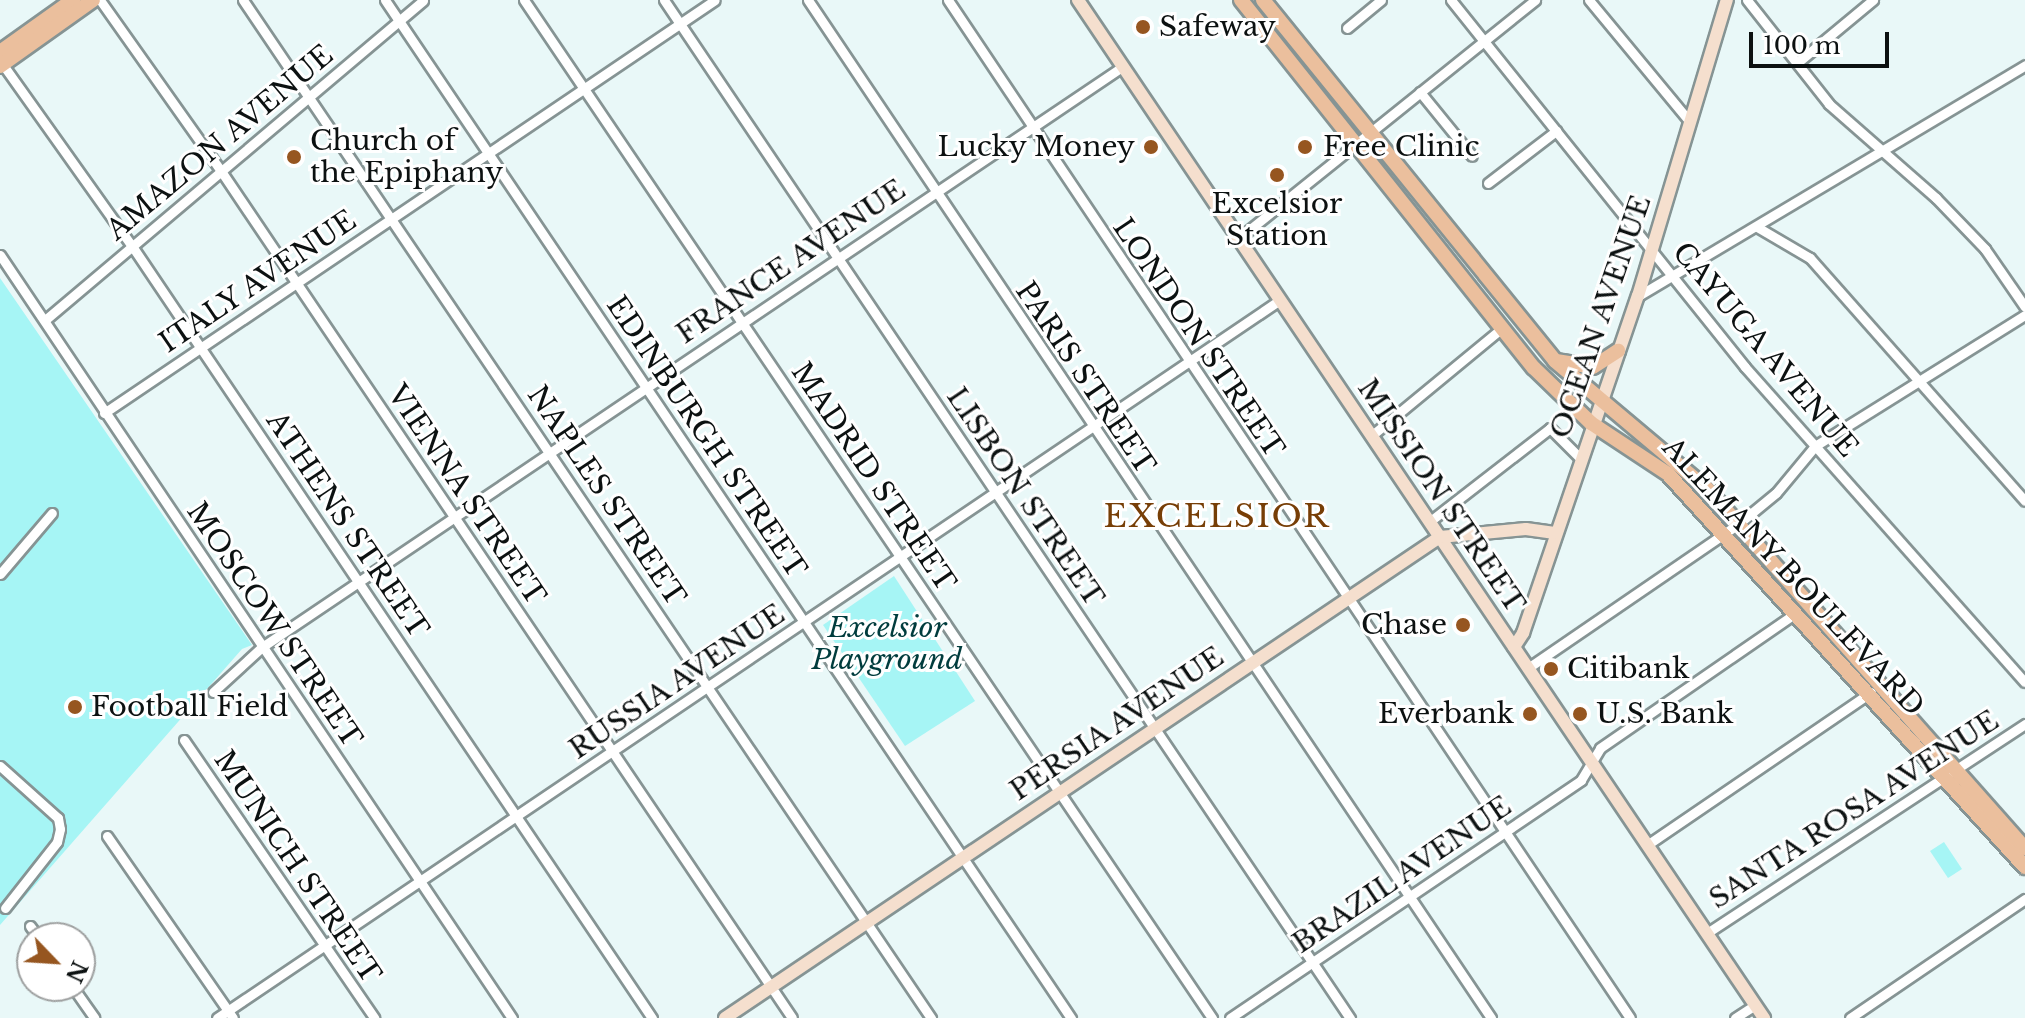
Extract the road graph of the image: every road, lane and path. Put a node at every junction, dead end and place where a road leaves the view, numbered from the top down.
1 (73, 0) edge
2 (93, 0) edge
3 (100, 0) edge
4 (243, 0) edge
5 (385, 0) edge
6 (423, 0) edge
7 (524, 0) edge
8 (664, 0) edge
9 (715, 0) edge
10 (808, 0) edge
11 (948, 0) edge
12 (1078, 0) edge
13 (1241, 0) edge
14 (1263, 0) edge
15 (1381, 0) edge
16 (1451, 0) edge
17 (1535, 0) edge
18 (1589, 0) edge
19 (1727, 0) edge
20 (1747, 0) edge
21 (1873, 0) edge
22 (399, 20) junction
23 (680, 23) junction
24 (1347, 28) dead end
25 (1483, 41) junction
26 (1, 61) edge
27 (1797, 63) junction
28 (2025, 65) edge
29 (1122, 67) junction
30 (584, 89) junction
31 (1420, 92) junction
32 (310, 95) junction
33 (1690, 122) junction
34 (1029, 128) junction
35 (1369, 130) junction
36 (1556, 131) junction
37 (1355, 142) junction
38 (1882, 151) junction
39 (488, 153) junction
40 (1472, 156) dead end
41 (221, 171) junction
42 (1488, 183) dead end
43 (934, 192) junction
44 (393, 217) junction
45 (1757, 227) junction
46 (1239, 238) junction
47 (132, 246) junction
48 (1652, 250) junction
49 (0, 255) edge
50 (838, 258) junction
51 (1673, 277) junction
52 (296, 282) junction
53 (1638, 296) junction
54 (1280, 300) junction
55 (2025, 307) edge
56 (2025, 315) edge
57 (45, 320) junction
58 (742, 323) junction
59 (1502, 328) junction
60 (200, 348) junction
61 (1618, 351) junction
62 (1555, 361) junction
63 (1189, 363) junction
64 (1919, 381) junction
65 (646, 387) junction
66 (1599, 401) junction
67 (104, 413) junction
68 (1591, 423) junction
69 (1092, 428) junction
70 (1371, 436) junction
71 (1815, 446) junction
72 (550, 452) junction
73 (1579, 457) junction
74 (996, 493) junction
75 (2025, 501) edge
76 (52, 513) dead end
77 (454, 517) junction
78 (1429, 522) junction
79 (1737, 525) junction
80 (1555, 533) junction
81 (1722, 535) junction
82 (1440, 537) junction
83 (901, 558) junction
84 (0, 574) edge
85 (358, 581) junction
86 (1346, 598) junction
87 (1793, 615) junction
88 (805, 623) junction
89 (262, 647) junction
90 (1514, 647) junction
91 (1250, 663) junction
92 (1528, 668) junction
93 (2025, 682) edge
94 (707, 688) junction
95 (213, 692) dead end
96 (1871, 692) junction
97 (2025, 724) edge
98 (1154, 728) junction
99 (184, 740) dead end
100 (613, 752) junction
101 (1592, 763) junction
102 (0, 766) edge
103 (1948, 771) junction
104 (1059, 793) junction
105 (517, 816) junction
106 (1504, 832) junction
107 (107, 836) dead end
108 (1647, 845) junction
109 (2025, 848) edge
110 (963, 857) junction
111 (2025, 867) edge
112 (420, 881) junction
113 (1409, 897) junction
114 (2025, 899) edge
115 (5, 908) dead end
116 (867, 922) junction
117 (1707, 933) junction
118 (325, 946) junction
119 (1312, 962) junction
120 (771, 987) junction
121 (1755, 1005) junction
122 (231, 1014) edge
123 (217, 1018) edge
124 (374, 1018) edge
125 (512, 1018) edge
126 (652, 1018) edge
127 (725, 1018) edge
128 (792, 1018) edge
129 (931, 1018) edge
130 (1071, 1018) edge
131 (1212, 1018) edge
132 (1230, 1018) edge
133 (1350, 1018) edge
134 (1491, 1018) edge
135 (1630, 1018) edge
136 (1735, 1018) edge
137 (1764, 1018) edge
138 (1850, 1018) edge

1 - 26 main road
2 - 26 main road
3 - 41 street, VIENNA STREET
4 - 32 street, NAPLES STREET
5 - 22 street, EDINBURGH STREET
6 - 22 street, AMAZON AVENUE
7 - 30 street, MADRID STREET
8 - 23 street, LISBON STREET
9 - 23 street, ITALY AVENUE
10 - 43 street, PARIS STREET
11 - 34 street, LONDON STREET
12 - 29 main road, MISSION STREET
13 - 37 main road, ALEMANY BOULEVARD
14 - 35 main road, ALEMANY BOULEVARD
15 - 24 street
16 - 25 street, CAYUGA AVENUE
17 - 25 street
18 - 33 street
19 - 33 main road, OCEAN AVENUE
20 - 27 street
21 - 27 street
22 - 32 street, AMAZON AVENUE
22 - 39 street, EDINBURGH STREET
23 - 30 street, ITALY AVENUE
23 - 50 street, LISBON STREET
25 - 31 street
25 - 36 street, CAYUGA AVENUE
26 - 47 street, ATHENS STREET
27 - 38 street
28 - 38 street
29 - 34 street, FRANCE AVENUE
29 - 46 main road, MISSION STREET
30 - 39 street, ITALY AVENUE
30 - 58 street, MADRID STREET
31 - 35 street
31 - 40 street
32 - 41 street, AMAZON AVENUE
32 - 44 street, NAPLES STREET
33 - 48 main road, OCEAN AVENUE
34 - 43 street, FRANCE AVENUE
34 - 63 street, LONDON STREET
35 - 37 street
35 - 62 main road, ALEMANY BOULEVARD
36 - 42 street
36 - 48 street, CAYUGA AVENUE
37 - 46 street
37 - 59 main road, ALEMANY BOULEVARD
38 - 45 street
38 - 55 street
39 - 44 street, ITALY AVENUE
39 - 65 street, EDINBURGH STREET
41 - 47 street, AMAZON AVENUE
41 - 52 street, VIENNA STREET
43 - 50 street, FRANCE AVENUE
43 - 69 street, PARIS STREET
44 - 52 street, ITALY AVENUE
44 - 72 street, NAPLES STREET
45 - 51 street
45 - 64 street
46 - 54 main road, MISSION STREET
47 - 57 street, AMAZON AVENUE
47 - 60 street, ATHENS STREET
48 - 51 street, CAYUGA AVENUE
48 - 53 main road, OCEAN AVENUE
49 - 57 street, MOSCOW STREET
50 - 58 street, FRANCE AVENUE
50 - 74 street, LISBON STREET
51 - 53 street
51 - 71 street, CAYUGA AVENUE
52 - 60 street, ITALY AVENUE
52 - 77 street, VIENNA STREET
53 - 61 main road, OCEAN AVENUE
54 - 63 street, RUSSIA AVENUE
54 - 70 main road, MISSION STREET
56 - 64 street
57 - 67 street, MOSCOW STREET
58 - 65 street, FRANCE AVENUE
58 - 83 street, MADRID STREET
59 - 68 main road, ALEMANY BOULEVARD
59 - 70 street
60 - 67 street, ITALY AVENUE
60 - 85 street, ATHENS STREET
61 - 62 main road
61 - 66 main road, OCEAN AVENUE
62 - 66 main road, ALEMANY BOULEVARD
63 - 69 street, RUSSIA AVENUE
63 - 86 street, LONDON STREET
64 - 71 street
64 - 75 street
65 - 72 street, FRANCE AVENUE
65 - 88 street, EDINBURGH STREET
66 - 68 main road, OCEAN AVENUE
66 - 79 main road, ALEMANY BOULEVARD
67 - 89 street, MOSCOW STREET
68 - 73 main road, OCEAN AVENUE
68 - 81 main road, ALEMANY BOULEVARD
69 - 74 street, RUSSIA AVENUE
69 - 91 street, PARIS STREET
70 - 78 main road, MISSION STREET
71 - 79 street
71 - 93 street, CAYUGA AVENUE
72 - 77 street, FRANCE AVENUE
72 - 94 street, NAPLES STREET
73 - 78 street
73 - 80 main road, OCEAN AVENUE
74 - 83 street, RUSSIA AVENUE
74 - 98 street, LISBON STREET
76 - 84 street
77 - 85 street, FRANCE AVENUE
77 - 100 street, VIENNA STREET
78 - 82 main road, MISSION STREET
79 - 81 street
79 - 103 main road, ALEMANY BOULEVARD
80 - 82 main road, PERSIA AVENUE
80 - 90 main road, OCEAN AVENUE
81 - 87 main road, ALEMANY BOULEVARD
81 - 92 street
82 - 86 main road, PERSIA AVENUE
82 - 90 main road, MISSION STREET
83 - 88 street, RUSSIA AVENUE
83 - 104 street, MADRID STREET
85 - 89 street, FRANCE AVENUE
85 - 105 street, ATHENS STREET
86 - 91 main road, PERSIA AVENUE
86 - 106 street, LONDON STREET
87 - 96 main road, ALEMANY BOULEVARD
87 - 101 street, BRAZIL AVENUE
88 - 94 street, RUSSIA AVENUE
88 - 110 street, EDINBURGH STREET
89 - 95 street, FRANCE AVENUE
89 - 112 street, MOSCOW STREET
90 - 92 main road, MISSION STREET
91 - 98 main road, PERSIA AVENUE
91 - 113 street, PARIS STREET
92 - 101 main road, MISSION STREET
94 - 100 street, RUSSIA AVENUE
94 - 116 street, NAPLES STREET
96 - 103 main road, ALEMANY BOULEVARD
96 - 108 street
97 - 103 street, SANTA ROSA AVENUE
98 - 104 main road, PERSIA AVENUE
98 - 119 street, LISBON STREET
99 - 118 street, MUNICH STREET
100 - 105 street, RUSSIA AVENUE
100 - 120 street, VIENNA STREET
101 - 106 street, BRAZIL AVENUE
101 - 108 main road, MISSION STREET
102 - 115 street
103 - 109 main road, ALEMANY BOULEVARD
103 - 111 main road, ALEMANY BOULEVARD
103 - 117 street, SANTA ROSA AVENUE
104 - 110 main road, PERSIA AVENUE
104 - 131 street, MADRID STREET
105 - 112 street, RUSSIA AVENUE
105 - 126 street, ATHENS STREET
106 - 113 street, BRAZIL AVENUE
106 - 135 street, LONDON STREET
107 - 122 street
108 - 117 main road, MISSION STREET
110 - 116 main road, PERSIA AVENUE
110 - 130 street, EDINBURGH STREET
112 - 118 street, RUSSIA AVENUE
112 - 125 street, MOSCOW STREET
113 - 119 street, BRAZIL AVENUE
113 - 134 street, PARIS STREET
114 - 138 street
116 - 120 main road, PERSIA AVENUE
116 - 129 street, NAPLES STREET
117 - 121 main road, MISSION STREET
118 - 122 street, RUSSIA AVENUE
118 - 124 street, MUNICH STREET
119 - 132 street, BRAZIL AVENUE
119 - 133 street, LISBON STREET
120 - 127 main road, PERSIA AVENUE
120 - 128 street, VIENNA STREET
121 - 136 street
121 - 137 main road, MISSION STREET
122 - 123 street, RUSSIA AVENUE

